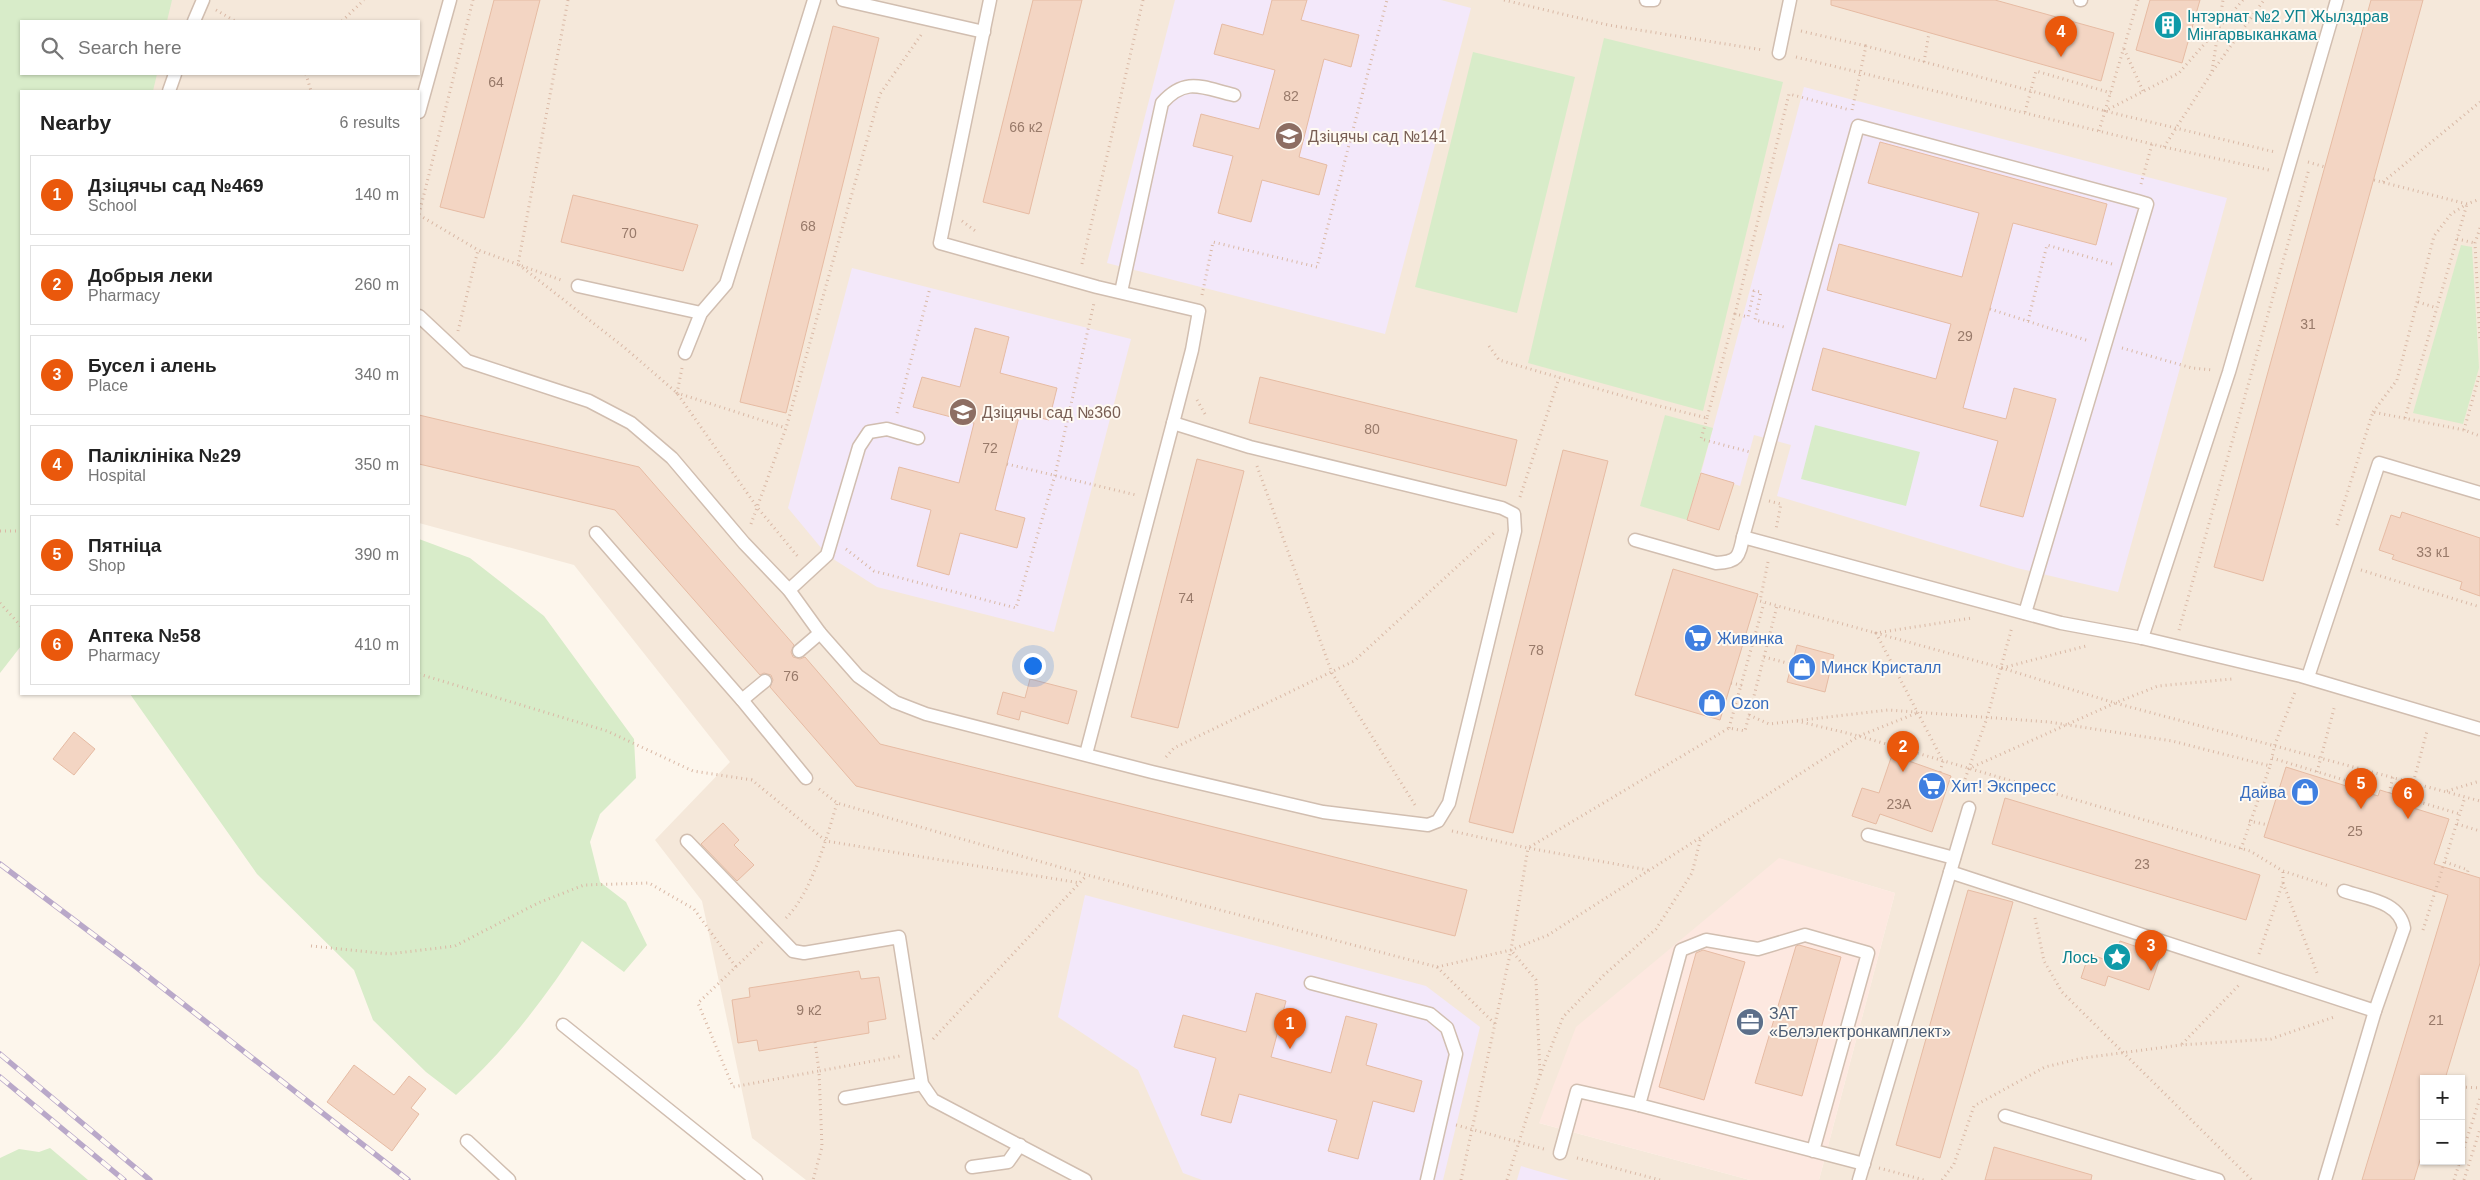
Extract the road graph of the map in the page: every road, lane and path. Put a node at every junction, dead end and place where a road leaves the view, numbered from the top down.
1 (203, 0) edge
2 (364, 0) edge
3 (450, 0) edge
4 (473, 0) edge
5 (568, 0) edge
6 (814, 0) edge
7 (843, 0) edge
8 (990, 0) edge
9 (1143, 0) edge
10 (1387, 0) edge
11 (1504, 0) edge
12 (1646, 0) edge
13 (1654, 0) edge
14 (1790, 0) edge
15 (2138, 0) edge
16 (2223, 0) edge
17 (2243, 0) edge
18 (2264, 0) edge
19 (2337, 0) edge
20 (194, 20) edge
21 (343, 20) edge
22 (931, 20) junction
23 (1783, 26) junction
24 (2219, 28) junction
25 (984, 32) junction
26 (1930, 33) dead end
27 (1866, 46) junction
28 (2124, 49) junction
29 (1779, 53) junction
30 (1924, 62) junction
31 (1861, 72) junction
32 (2212, 72) junction
33 (175, 75) edge
34 (306, 75) edge
35 (169, 90) edge
36 (311, 90) edge
37 (2030, 91) junction
38 (2143, 91) junction
39 (2111, 93) junction
40 (1234, 95) dead end
41 (1812, 99) dead end
42 (2480, 102) edge
43 (420, 108) edge
44 (1852, 110) dead end
45 (2025, 112) junction
46 (2105, 112) junction
47 (2174, 129) junction
48 (2099, 131) junction
49 (2152, 144) junction
50 (2164, 147) junction
51 (2313, 153) dead end
52 (2292, 156) junction
53 (2145, 172) dead end
54 (2288, 174) junction
55 (2305, 180) junction
56 (2374, 180) dead end
57 (2383, 182) junction
58 (2480, 199) edge
59 (2467, 204) junction
60 (420, 210) edge
61 (963, 212) dead end
62 (420, 215) edge
63 (2480, 228) edge
64 (985, 235) dead end
65 (2457, 239) junction
66 (2475, 243) junction
67 (478, 250) junction
68 (1073, 261) dead end
69 (518, 264) junction
70 (1082, 264) junction
71 (1091, 266) dead end
72 (2118, 266) dead end
73 (578, 286) joint
74 (930, 288) dead end
75 (1097, 288) junction
76 (1121, 292) junction
77 (1211, 300) dead end
78 (2418, 302) junction
79 (2437, 308) junction
80 (1990, 309) dead end
81 (701, 314) junction
82 (1735, 314) junction
83 (420, 317) edge
84 (2028, 322) junction
85 (1792, 328) dead end
86 (2480, 341) edge
87 (2103, 344) junction
88 (1489, 346) dead end
89 (2124, 348) dead end
90 (454, 349) junction
91 (685, 353) joint
92 (2192, 368) dead end
93 (2480, 374) edge
94 (1559, 378) junction
95 (677, 393) junction
96 (1193, 394) dead end
97 (2373, 412) dead end
98 (1207, 416) dead end
99 (1707, 418) junction
100 (2405, 418) dead end
101 (1174, 423) junction
102 (786, 428) junction
103 (892, 430) junction
104 (2464, 430) dead end
105 (918, 438) dead end
106 (1758, 454) dead end
107 (1007, 464) dead end
108 (1055, 475) junction
109 (2480, 492) edge
110 (1153, 499) junction
111 (757, 507) junction
112 (1514, 514) junction
113 (0, 531) edge
114 (20, 531) edge
115 (596, 533) dead end
116 (1743, 537) junction
117 (832, 538) junction
118 (1635, 540) dead end
119 (744, 544) junction
120 (2346, 565) junction
121 (810, 571) junction
122 (789, 590) junction
123 (0, 603) edge
124 (2480, 607) edge
125 (2021, 612) junction
126 (1979, 617) dead end
127 (20, 625) edge
128 (820, 633) junction
129 (1876, 633) junction
130 (2142, 638) junction
131 (2088, 645) dead end
132 (2174, 646) junction
133 (799, 651) dead end
134 (1764, 657) dead end
135 (1792, 664) dead end
136 (2002, 668) junction
137 (420, 674) edge
138 (2304, 676) junction
139 (2234, 678) dead end
140 (765, 681) dead end
141 (1731, 683) dead end
142 (1740, 685) junction
143 (2340, 687) junction
144 (742, 700) junction
145 (2115, 702) junction
146 (1917, 713) junction
147 (1749, 715) dead end
148 (2431, 715) junction
149 (1987, 718) junction
150 (1794, 720) junction
151 (2065, 724) junction
152 (1729, 728) dead end
153 (2480, 729) edge
154 (1859, 736) junction
155 (2275, 744) junction
156 (1907, 750) junction
157 (1086, 754) junction
158 (2321, 757) junction
159 (2272, 758) junction
160 (1904, 760) dead end
161 (1943, 761) junction
162 (2270, 766) junction
163 (1967, 769) junction
164 (2371, 771) junction
165 (1152, 772) junction
166 (1940, 772) dead end
167 (2317, 772) junction
168 (2393, 777) junction
169 (806, 778) joint
170 (2337, 778) junction
171 (2480, 781) edge
172 (2413, 782) junction
173 (2336, 783) dead end
174 (2367, 787) junction
175 (2446, 791) junction
176 (2366, 792) dead end
177 (2388, 793) dead end
178 (2466, 797) junction
179 (2409, 799) junction
180 (2480, 801) edge
181 (837, 803) junction
182 (2407, 806) dead end
183 (1969, 808) dead end
184 (2460, 814) junction
185 (2250, 821) junction
186 (2457, 824) junction
187 (2268, 825) dead end
188 (2480, 831) edge
189 (1868, 835) dead end
190 (1701, 837) junction
191 (687, 841) dead end
192 (826, 841) junction
193 (2241, 849) junction
194 (1954, 858) junction
195 (2445, 862) junction
196 (1649, 870) junction
197 (2284, 871) junction
198 (1950, 872) junction
199 (2442, 874) dead end
200 (2467, 874) dead end
201 (1087, 875) junction
202 (2283, 882) junction
203 (1080, 883) junction
204 (2344, 891) joint
205 (2028, 897) junction
206 (774, 930) junction
207 (311, 946) dead end
208 (1511, 950) junction
209 (736, 967) junction
210 (1437, 967) junction
211 (2253, 971) junction
212 (1311, 983) dead end
213 (2325, 994) junction
214 (2375, 1011) junction
215 (2342, 1016) dead end
216 (1495, 1024) junction
217 (563, 1025) dead end
218 (815, 1042) dead end
219 (2181, 1045) junction
220 (2125, 1052) junction
221 (919, 1053) junction
222 (819, 1071) junction
223 (1540, 1075) junction
224 (922, 1084) junction
225 (2465, 1087) edge
226 (2480, 1088) edge
227 (845, 1098) dead end
228 (2480, 1098) edge
229 (1639, 1106) junction
230 (2005, 1116) dead end
231 (1441, 1122) junction
232 (1471, 1129) junction
233 (2480, 1129) edge
234 (467, 1141) dead end
235 (1518, 1142) junction
236 (1020, 1145) junction
237 (2465, 1145) edge
238 (1813, 1151) junction
239 (1560, 1153) junction
240 (1864, 1164) junction
241 (2459, 1165) edge
242 (972, 1167) dead end
243 (747, 1178) edge
244 (1647, 1178) edge
245 (509, 1180) edge
246 (813, 1180) edge
247 (1085, 1180) edge
248 (1427, 1180) edge
249 (1461, 1180) edge
250 (1507, 1180) edge
251 (1660, 1180) edge
252 (1860, 1180) edge
253 (1924, 1180) edge
254 (1942, 1180) edge
255 (2218, 1180) edge
256 (2252, 1180) edge
257 (2325, 1180) edge
258 (2454, 1180) edge
259 (2464, 1180) edge

1 - 20 lane
2 - 21 path
3 - 43 lane
4 - 60 path
5 - 69 path
6 - 81 lane
7 - 22 lane
8 - 25 lane
9 - 70 path
10 - 77 path
11 - 29 path
12 - 13 lane
14 - 23 lane
15 - 28 path
16 - 24 path
17 - 24 path
18 - 32 path
19 - 52 lane
22 - 25 lane
22 - 102 path
23 - 27 path
23 - 29 lane
24 - 32 path
24 - 38 path
25 - 75 lane
26 - 30 path
27 - 30 path
27 - 31 path
28 - 38 path
28 - 39 path
29 - 31 path
30 - 37 path
31 - 44 path
31 - 45 path
32 - 47 path
33 - 35 lane
34 - 36 path
37 - 39 path
37 - 45 path
37 - 46 path
38 - 46 path
39 - 46 path
40 - 76 lane
41 - 82 path
42 - 57 path
45 - 48 path
46 - 47 path
46 - 48 path
47 - 50 path
47 - 52 path
48 - 49 path
49 - 50 path
49 - 53 path
50 - 54 path
51 - 55 path
52 - 54 lane
54 - 55 path
54 - 130 lane
55 - 132 path
56 - 57 path
57 - 59 path
58 - 59 path
59 - 65 path
59 - 78 path
61 - 64 path
62 - 67 path
63 - 66 path
65 - 66 path
65 - 79 path
66 - 86 path
67 - 69 path
67 - 90 path
68 - 70 path
69 - 73 path
69 - 95 path
70 - 71 path
72 - 84 path
73 - 81 lane
74 - 103 path
75 - 76 lane
75 - 108 path
76 - 101 lane
78 - 79 path
78 - 97 path
79 - 100 path
80 - 84 path
81 - 91 lane
82 - 85 path
82 - 99 path
83 - 90 lane
84 - 87 path
87 - 116 lane
87 - 125 lane
88 - 94 path
89 - 92 path
90 - 119 lane
91 - 95 path
93 - 104 path
94 - 99 path
94 - 112 path
95 - 102 path
95 - 111 path
96 - 98 path
99 - 106 path
101 - 110 lane
101 - 112 lane
102 - 111 path
103 - 105 lane
103 - 117 lane
107 - 108 path
108 - 110 path
108 - 117 path
109 - 120 lane
110 - 157 lane
111 - 119 path
111 - 121 path
112 - 165 path
112 - 165 lane
113 - 114 path
115 - 144 lane
116 - 118 lane
116 - 125 lane
117 - 121 lane
119 - 122 lane
120 - 124 path
120 - 138 lane
121 - 122 lane
122 - 128 lane
123 - 127 path
125 - 130 lane
125 - 136 path
126 - 129 path
128 - 133 lane
128 - 157 lane
129 - 136 path
129 - 142 path
129 - 146 path
130 - 132 lane
131 - 136 path
132 - 138 lane
134 - 135 path
136 - 145 path
136 - 149 path
137 - 192 path
138 - 143 lane
138 - 155 path
139 - 145 path
140 - 144 lane
141 - 142 path
142 - 152 path
143 - 148 lane
143 - 158 path
144 - 169 lane
145 - 151 path
145 - 155 path
146 - 149 path
146 - 150 path
146 - 154 path
146 - 161 path
147 - 150 path
148 - 153 lane
148 - 172 path
149 - 151 path
149 - 163 path
150 - 154 path
151 - 162 path
151 - 163 path
154 - 156 path
154 - 190 path
155 - 158 path
155 - 159 path
156 - 160 path
156 - 161 path
157 - 165 lane
158 - 164 path
158 - 167 path
159 - 162 path
159 - 167 path
161 - 163 path
161 - 166 path
162 - 185 path
163 - 193 path
164 - 168 path
164 - 174 path
167 - 170 path
168 - 172 path
168 - 177 path
169 - 181 path
170 - 173 path
170 - 174 path
171 - 175 path
172 - 175 path
172 - 179 path
174 - 176 path
175 - 178 path
178 - 180 path
178 - 184 path
179 - 182 path
179 - 184 path
181 - 192 path
181 - 201 path
183 - 194 lane
184 - 186 path
185 - 187 path
185 - 193 path
186 - 188 path
186 - 195 path
189 - 194 lane
190 - 196 path
190 - 223 path
191 - 206 lane
192 - 203 path
192 - 206 path
193 - 197 path
194 - 198 lane
195 - 199 path
195 - 200 path
196 - 208 path
196 - 208 path
197 - 202 path
197 - 204 path
198 - 205 lane
198 - 240 lane
201 - 203 path
201 - 210 path
202 - 211 path
202 - 213 path
203 - 221 path
204 - 214 lane
205 - 211 lane
205 - 220 path
206 - 209 path
206 - 221 lane
207 - 209 path
208 - 210 path
208 - 216 path
208 - 223 path
209 - 222 path
210 - 216 path
211 - 213 lane
211 - 219 path
212 - 231 lane
213 - 214 lane
214 - 257 lane
215 - 219 path
216 - 232 path
217 - 243 lane
218 - 222 path
219 - 220 path
220 - 254 path
220 - 256 path
221 - 222 path
221 - 224 lane
222 - 246 path
223 - 235 path
224 - 227 lane
224 - 236 lane
225 - 226 path
228 - 237 path
229 - 238 lane
229 - 238 lane
229 - 239 lane
230 - 255 lane
231 - 232 path
231 - 248 lane
232 - 235 path
232 - 249 path
233 - 259 path
234 - 245 lane
235 - 239 path
235 - 250 path
236 - 242 lane
236 - 247 lane
238 - 240 lane
239 - 244 path
240 - 252 lane
240 - 253 path
241 - 258 path
244 - 251 path

